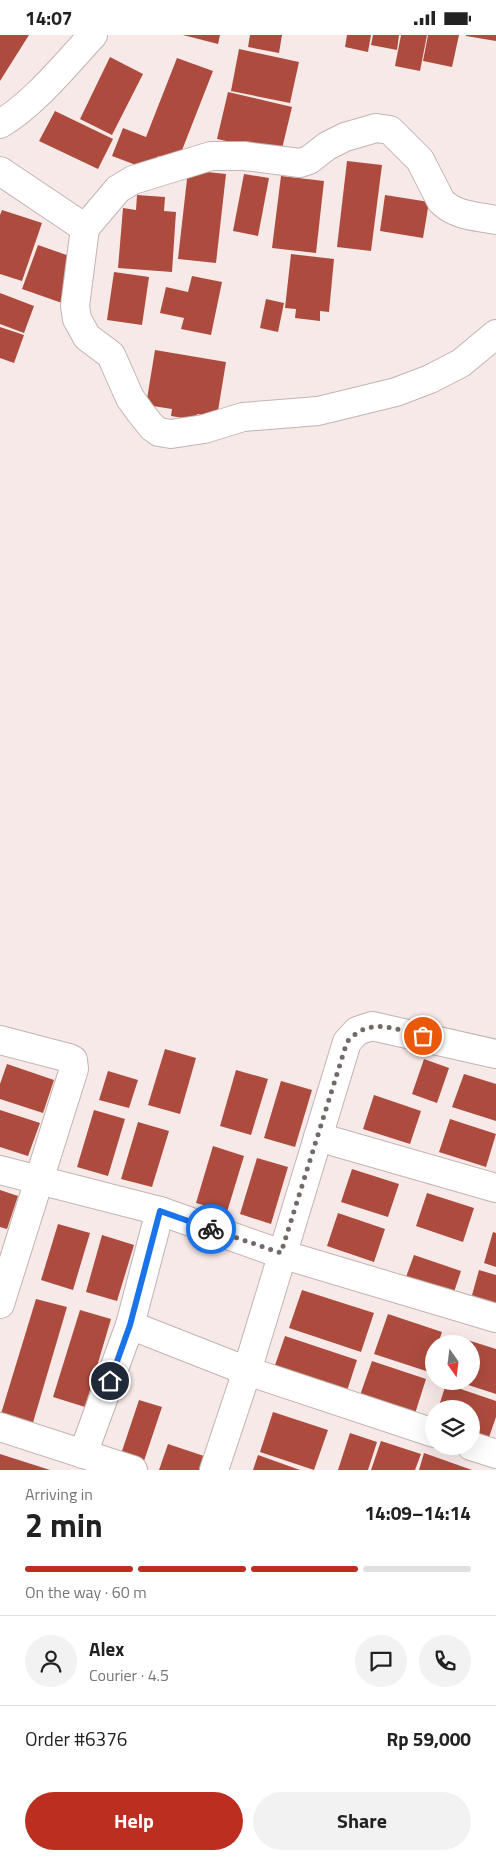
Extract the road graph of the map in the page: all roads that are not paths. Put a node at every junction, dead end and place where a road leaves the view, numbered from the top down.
1 (93, 35) edge
2 (0, 124) edge
3 (0, 171) edge
4 (496, 220) edge
5 (85, 228) junction
6 (496, 334) edge
7 (0, 1040) edge
8 (496, 1054) edge
9 (318, 1137) junction
10 (0, 1170) edge
11 (40, 1181) junction
12 (496, 1188) edge
13 (160, 1211) junction
14 (281, 1253) junction
15 (1, 1299) edge
16 (496, 1318) edge
17 (130, 1325) junction
18 (247, 1371) junction
19 (0, 1427) edge
20 (425, 1430) edge
21 (480, 1449) edge
22 (82, 1454) junction
23 (496, 1454) edge
24 (133, 1470) edge
25 (214, 1470) edge

1 - 2 street
3 - 5 street
4 - 5 street
5 - 6 street
7 - 11 street
8 - 9 street
9 - 12 street
9 - 14 street
10 - 11 street
11 - 13 street
11 - 15 street
13 - 14 street
13 - 17 street
14 - 16 street
14 - 18 street
17 - 18 street
17 - 22 street
18 - 20 street
18 - 25 street
19 - 22 street
21 - 23 street
22 - 24 street

